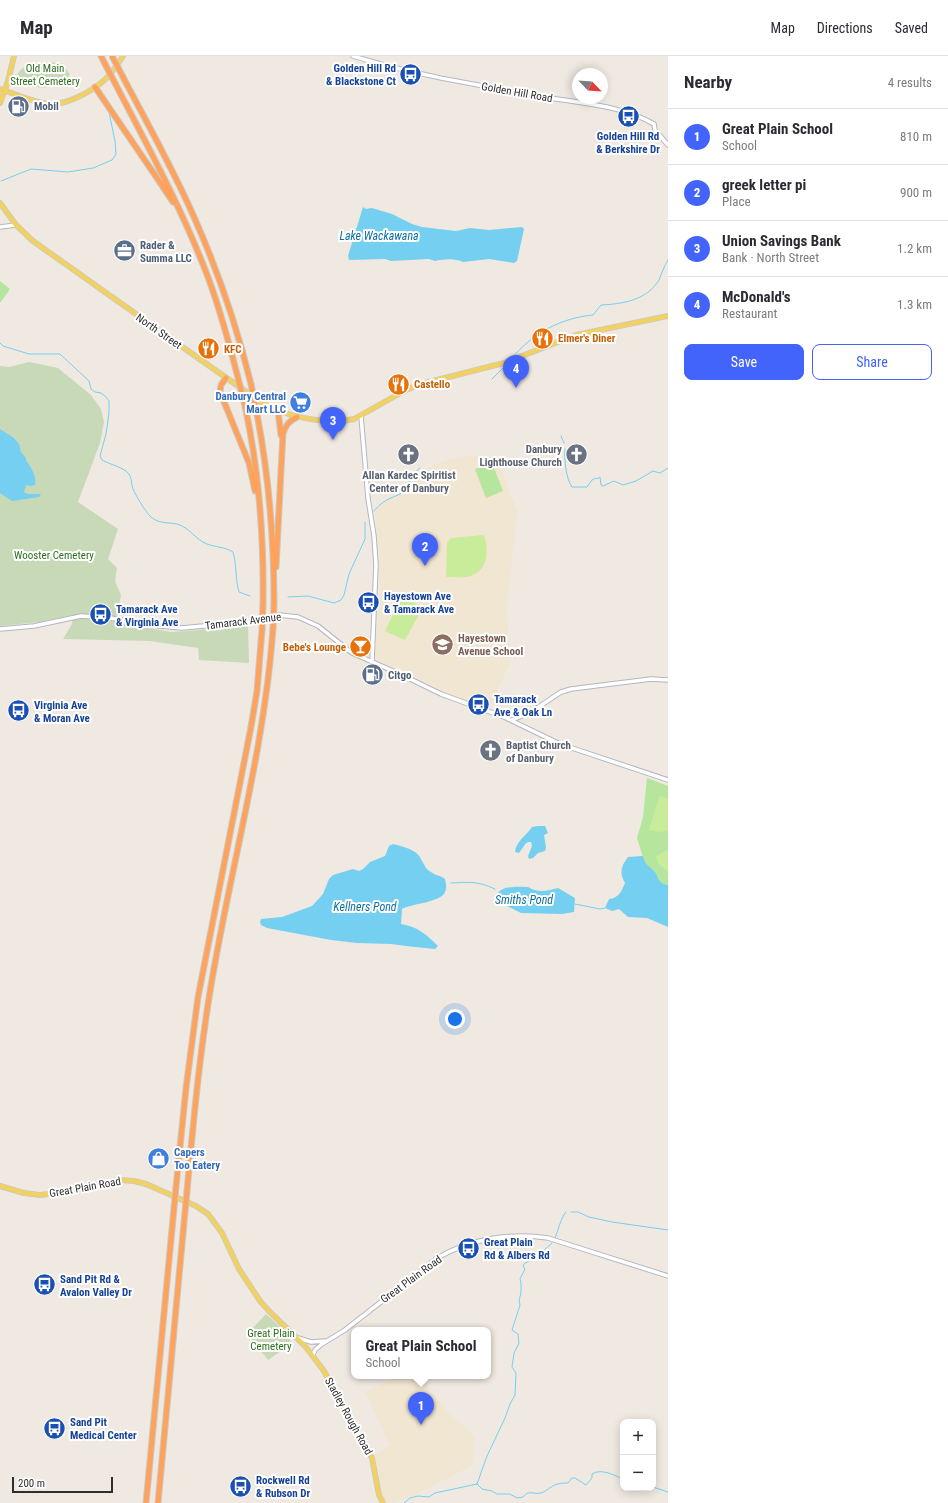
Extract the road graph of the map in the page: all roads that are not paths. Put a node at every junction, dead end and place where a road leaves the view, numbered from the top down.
1 (14, 56) edge
2 (101, 56) edge
3 (112, 56) edge
4 (123, 56) edge
5 (353, 56) edge
6 (95, 87) junction
7 (2, 90) edge
8 (0, 103) edge
9 (668, 145) edge
10 (0, 203) edge
11 (16, 224) junction
12 (0, 227) edge
13 (193, 240) junction
14 (668, 316) edge
15 (226, 378) junction
16 (278, 411) junction
17 (361, 416) junction
18 (297, 417) junction
19 (282, 448) junction
20 (263, 551) junction
21 (274, 592) junction
22 (0, 629) edge
23 (372, 661) junction
24 (668, 680) edge
25 (512, 720) junction
26 (668, 780) edge
27 (0, 1186) edge
28 (668, 1276) edge
29 (298, 1338) junction
30 (326, 1341) junction
31 (313, 1355) junction
32 (146, 1500) edge
33 (158, 1503) edge
34 (383, 1503) edge

1 - 7 main road
2 - 13 highway, bridge
3 - 21 highway, bridge
4 - 6 main road
5 - 9 street, Golden Hill Road
6 - 7 main road
6 - 13 highway
7 - 8 main road
10 - 11 main road, North Street
11 - 12 street
11 - 15 main road, North Street
13 - 20 highway, bridge
14 - 17 main road, North Street
15 - 16 main road, North Street
15 - 20 highway
16 - 18 main road, North Street
16 - 19 highway
17 - 18 main road, North Street
17 - 23 street
18 - 19 highway
19 - 21 highway
20 - 32 highway, bridge
21 - 33 highway, bridge
22 - 23 street, Tamarack Avenue
23 - 25 street, Tamarack Avenue
24 - 25 street
25 - 26 street, Tamarack Avenue
27 - 29 main road, Great Plain Road
28 - 30 street, Great Plain Road
29 - 30 street
29 - 31 main road, Great Plain Road
30 - 31 street, Great Plain Road
31 - 34 main road, Stadley Rough Road

